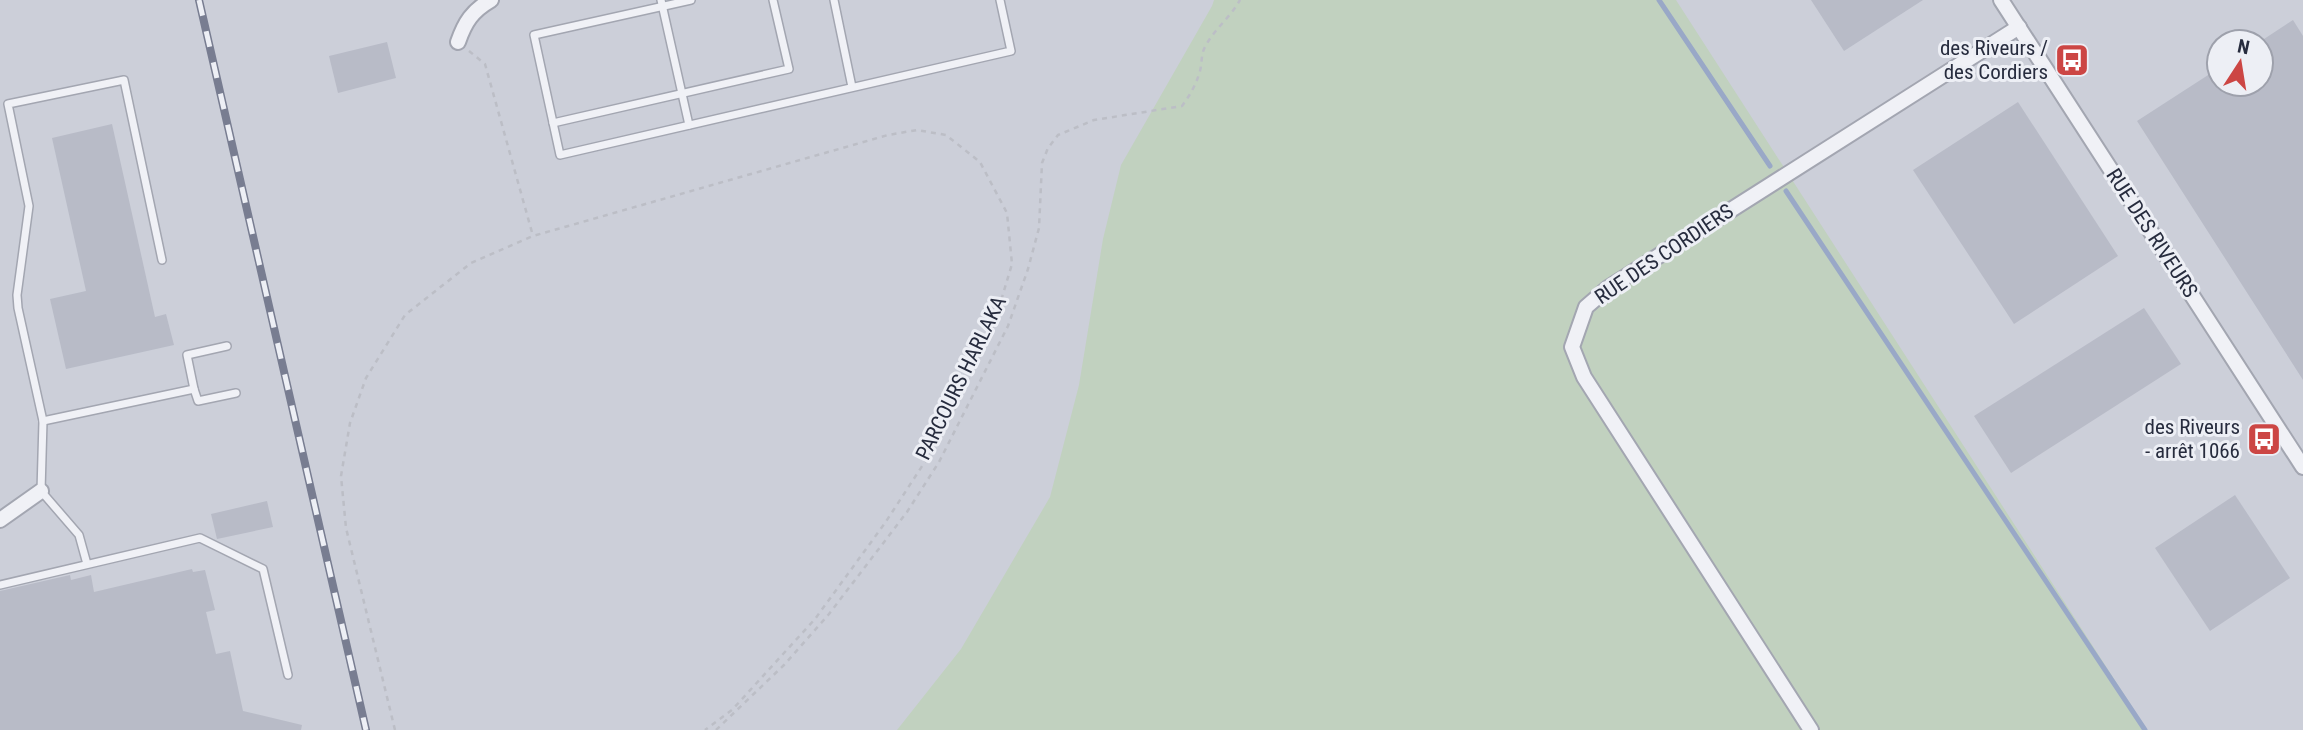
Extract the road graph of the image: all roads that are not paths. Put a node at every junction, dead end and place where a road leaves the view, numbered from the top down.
1 (491, 0) edge
2 (691, 0) edge
3 (773, 0) edge
4 (834, 0) edge
5 (1000, 0) edge
6 (2001, 0) edge
7 (662, 3) edge
8 (2019, 27) junction
9 (458, 42) road end
10 (852, 87) junction
11 (682, 93) junction
12 (553, 123) junction
13 (689, 125) junction
14 (162, 260) dead end
15 (227, 346) dead end
16 (194, 389) junction
17 (236, 393) dead end
18 (43, 421) junction
19 (2303, 467) edge
20 (41, 491) junction
21 (0, 520) edge
22 (87, 564) junction
23 (0, 585) edge
24 (288, 675) dead end
25 (1811, 730) edge

1 - 9 street
2 - 7 lane
3 - 11 lane
4 - 10 lane
5 - 10 lane
6 - 8 street, RUE DES RIVEURS
7 - 11 lane
7 - 12 lane
8 - 19 street, RUE DES RIVEURS
8 - 25 street, RUE DES CORDIERS
10 - 13 lane
11 - 12 lane
11 - 13 lane
12 - 13 lane
14 - 18 lane
15 - 16 lane
16 - 17 lane
16 - 18 lane
18 - 20 lane
20 - 21 street
20 - 22 lane
22 - 23 lane
22 - 24 lane

